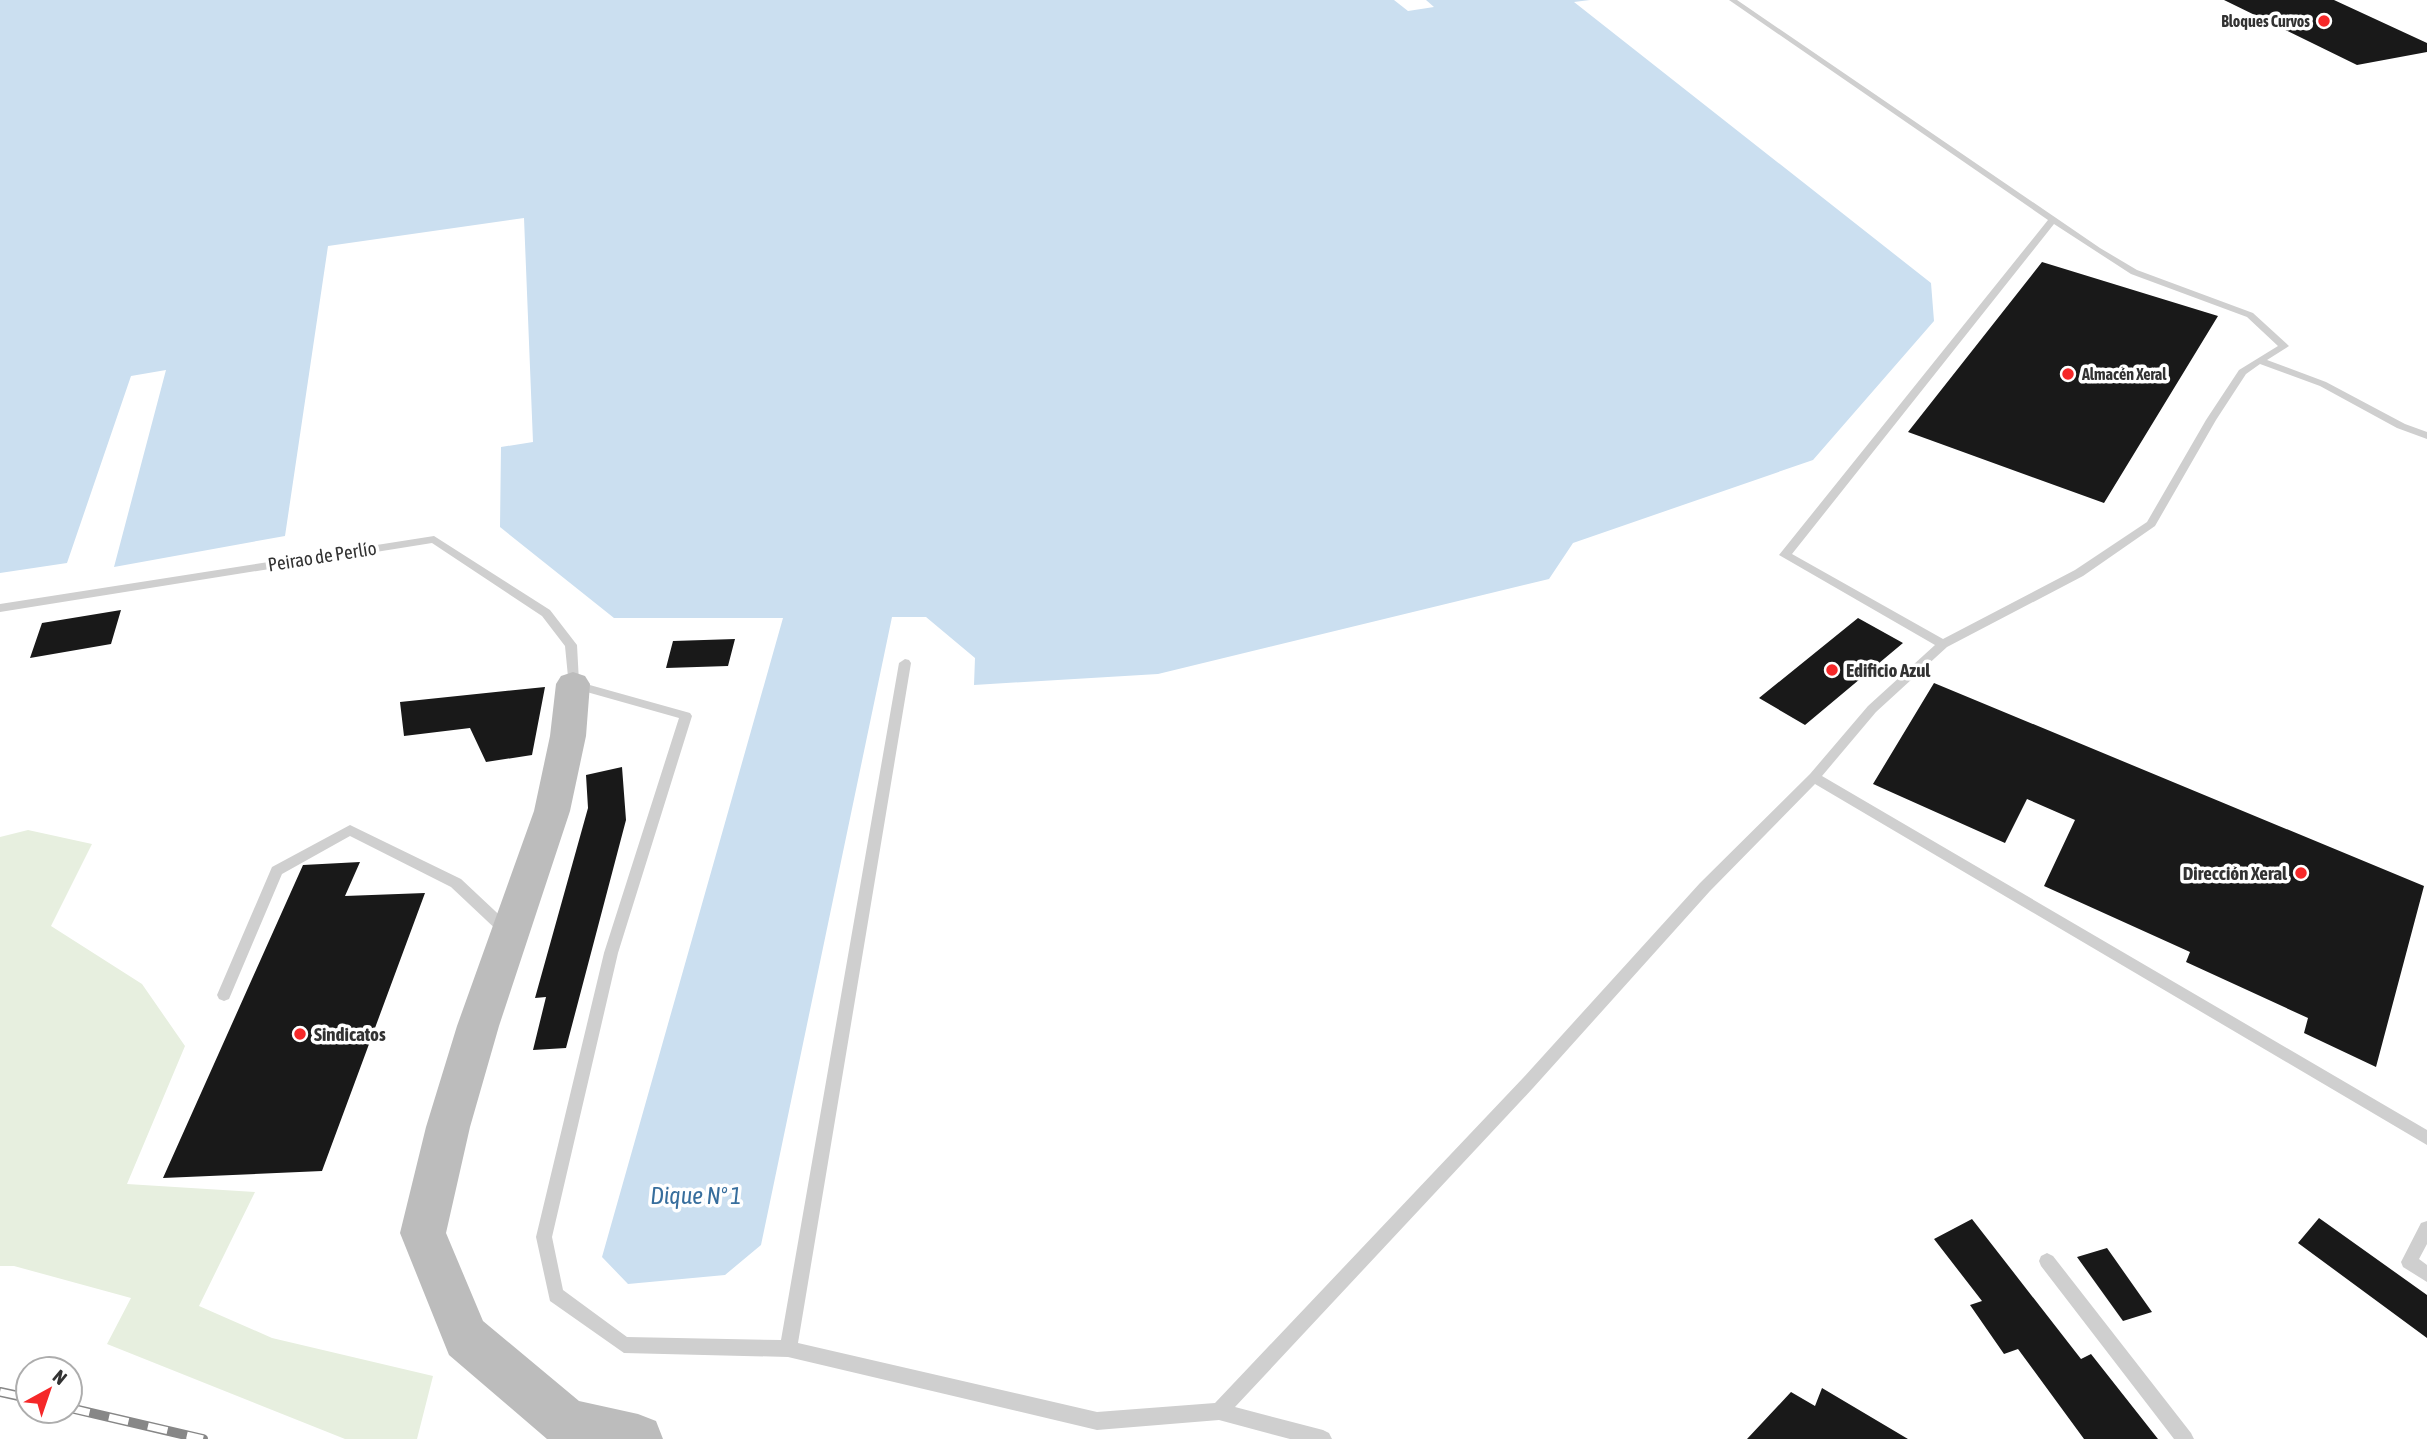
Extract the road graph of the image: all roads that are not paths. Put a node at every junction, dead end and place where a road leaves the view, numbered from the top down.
1 (1732, 0) edge
2 (2053, 220) junction
3 (2259, 360) junction
4 (2427, 436) edge
5 (0, 608) edge
6 (1943, 644) junction
7 (905, 663) dead end
8 (573, 684) junction
9 (1814, 777) junction
10 (510, 933) junction
11 (224, 995) dead end
12 (2427, 1138) edge
13 (2427, 1228) edge
14 (2047, 1261) dead end
15 (2427, 1274) edge
16 (788, 1349) junction
17 (1219, 1411) junction
18 (638, 1439) edge
19 (1323, 1439) edge
20 (2186, 1439) edge

1 - 2 lane
2 - 3 lane
2 - 6 lane
3 - 4 lane
3 - 6 lane
5 - 8 lane, Peirao de Perlío
6 - 9 lane
7 - 16 lane
8 - 10 street
8 - 16 lane
9 - 12 lane
9 - 17 lane
10 - 11 lane
10 - 18 street
13 - 15 lane
14 - 20 lane
16 - 17 lane
17 - 19 lane

